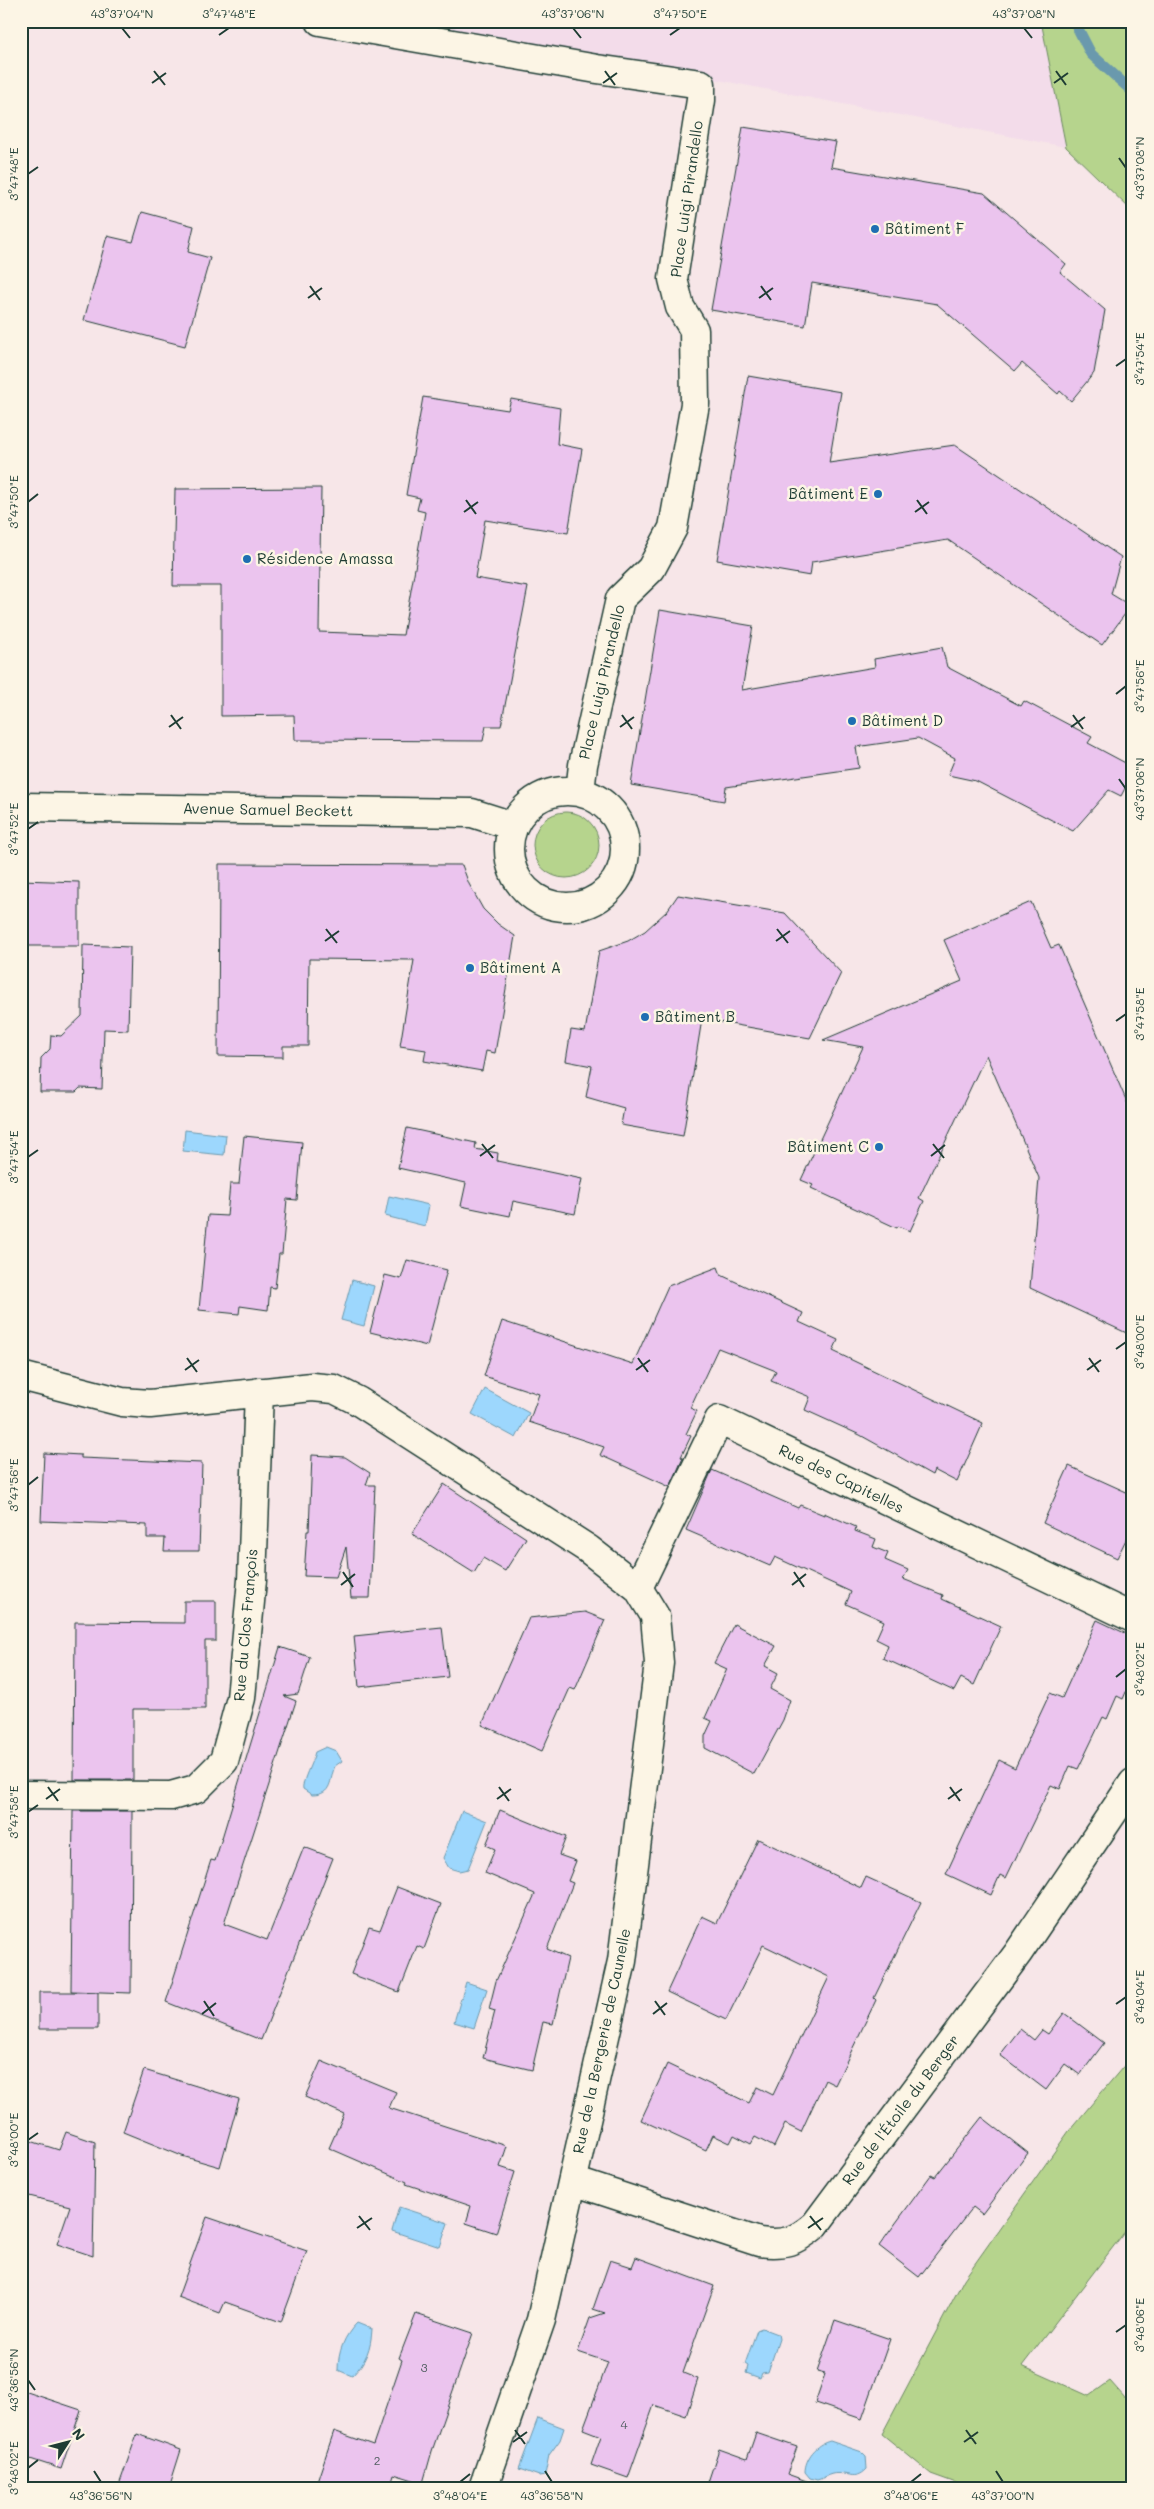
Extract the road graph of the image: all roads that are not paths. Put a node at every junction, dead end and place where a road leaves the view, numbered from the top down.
1 (320, 21) edge
2 (580, 792) junction
3 (21, 807) edge
4 (513, 826) junction
5 (21, 1376) edge
6 (259, 1392) junction
7 (638, 1588) junction
8 (1133, 1618) edge
9 (1133, 1783) edge
10 (21, 1795) edge
11 (573, 2181) junction
12 (483, 2488) edge

1 - 2 street, Place Luigi Pirandello
2 - 4 street
2 - 4 street
3 - 4 street, Avenue Samuel Beckett
5 - 6 street
6 - 7 street
6 - 10 street, Rue du Clos François
7 - 8 street, Rue des Capitelles
7 - 11 street, Rue de la Bergerie de Caunelle
9 - 11 street, Rue de l'Étoile du Berger
11 - 12 street, Rue de la Bergerie de Caunelle

